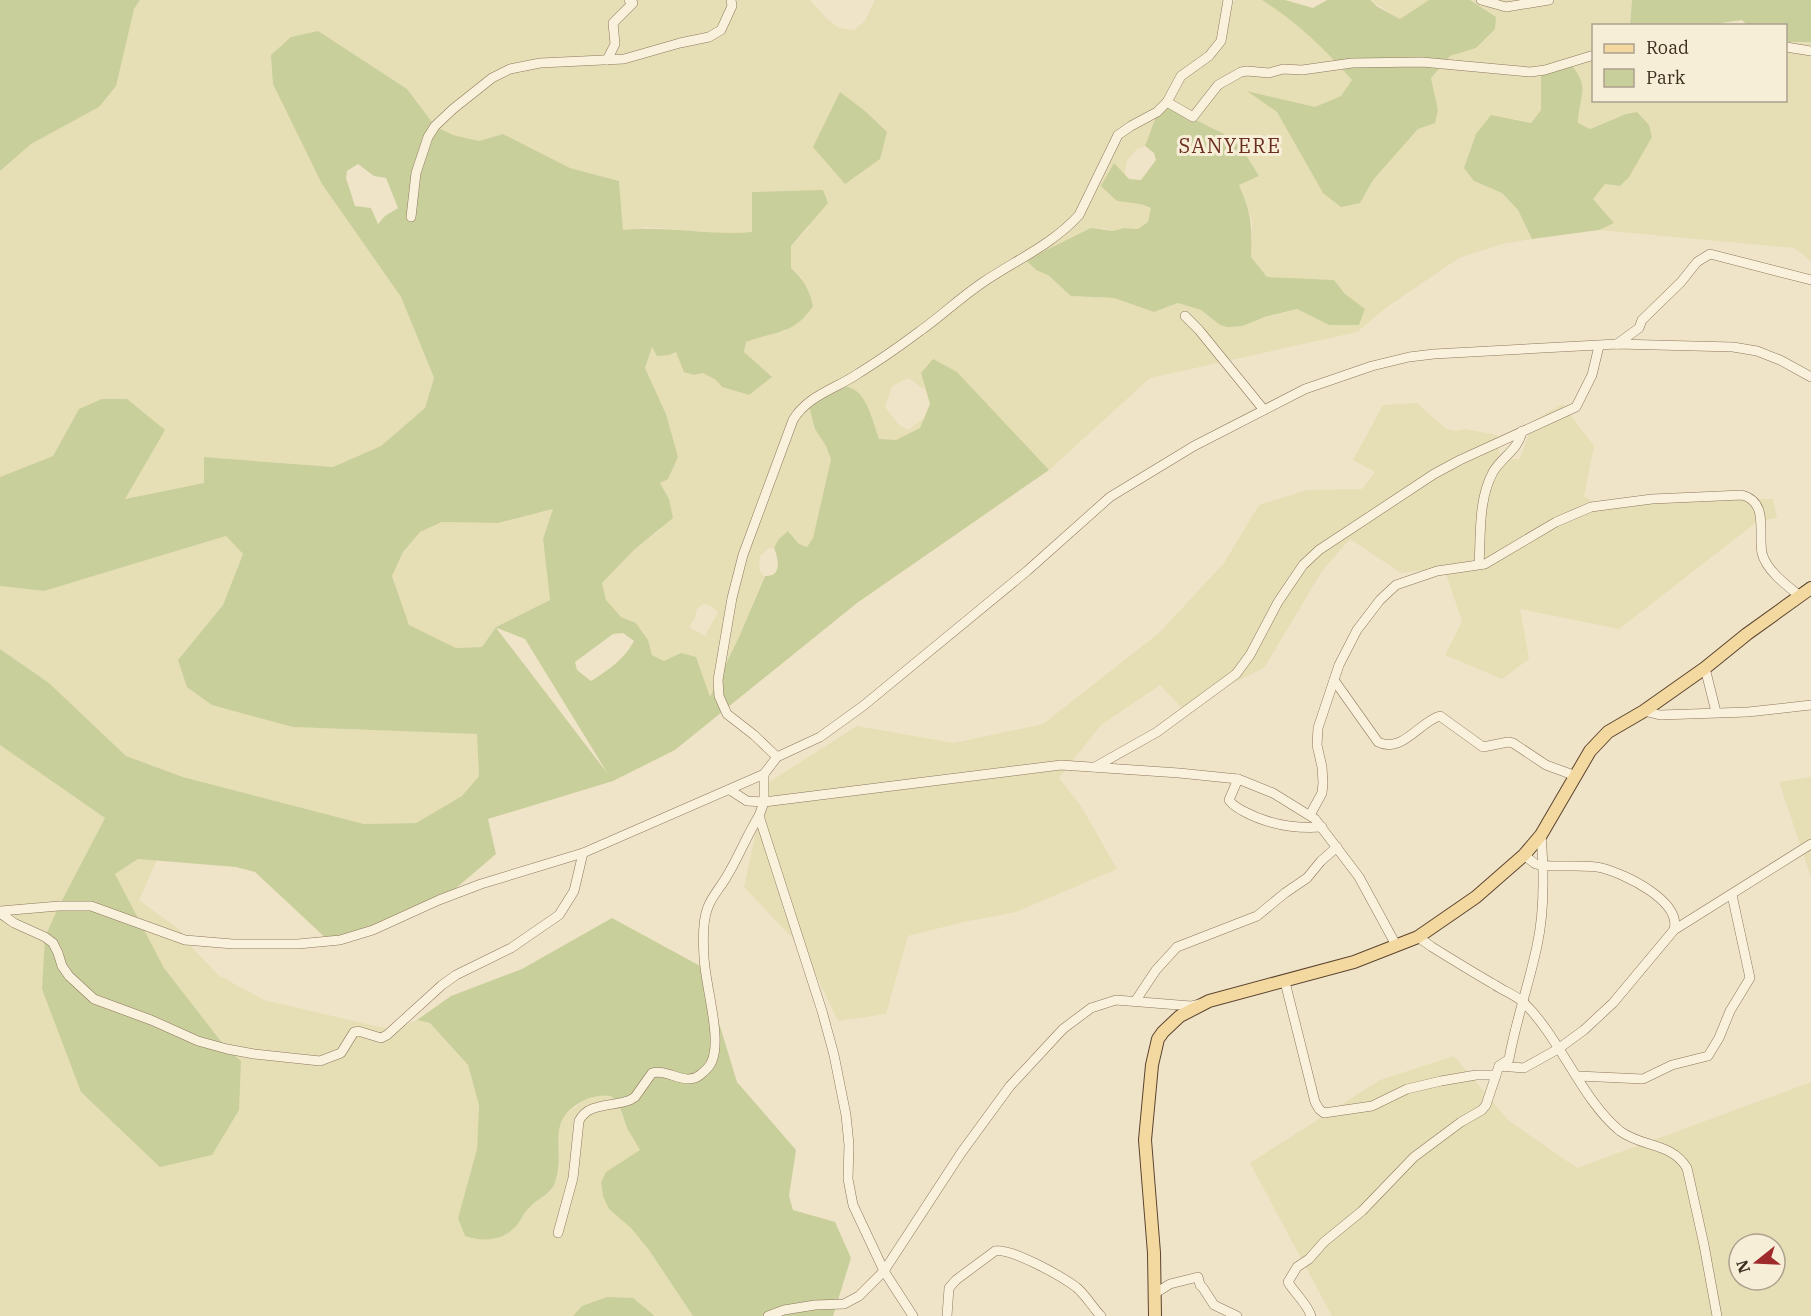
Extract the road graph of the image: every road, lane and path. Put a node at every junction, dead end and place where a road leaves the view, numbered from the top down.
1 (629, 0) edge
2 (731, 0) edge
3 (1228, 0) edge
4 (1481, 0) edge
5 (1549, 0) edge
6 (1787, 47) edge
7 (1811, 51) edge
8 (1592, 55) edge
9 (608, 60) junction
10 (1167, 102) junction
11 (411, 217) dead end
12 (1811, 280) edge
13 (1185, 316) dead end
14 (1617, 344) junction
15 (1599, 346) junction
16 (1811, 377) edge
17 (1264, 410) junction
18 (1522, 430) junction
19 (1479, 564) junction
20 (1811, 588) edge
21 (1800, 596) junction
22 (1705, 668) junction
23 (1334, 680) junction
24 (1811, 705) edge
25 (1644, 711) junction
26 (1716, 712) junction
27 (777, 757) junction
28 (1095, 767) junction
29 (764, 774) junction
30 (1576, 776) junction
31 (1238, 779) junction
32 (730, 790) junction
33 (764, 802) junction
34 (1311, 815) junction
35 (759, 816) junction
36 (1322, 827) junction
37 (1541, 835) junction
38 (1811, 844) edge
39 (1337, 847) junction
40 (583, 853) junction
41 (1524, 855) junction
42 (1543, 865) junction
43 (1732, 895) junction
44 (0, 912) edge
45 (1674, 930) junction
46 (1418, 937) junction
47 (1396, 945) junction
48 (1285, 982) junction
49 (1136, 1000) junction
50 (1209, 1001) junction
51 (1522, 1002) junction
52 (1558, 1049) junction
53 (1498, 1070) junction
54 (1578, 1076) junction
55 (558, 1233) dead end
56 (884, 1271) junction
57 (1154, 1294) junction
58 (768, 1316) edge
59 (914, 1316) edge
60 (947, 1316) edge
61 (1101, 1316) edge
62 (1155, 1316) edge
63 (1237, 1316) edge
64 (1311, 1316) edge
65 (1717, 1316) edge

1 - 9 street
2 - 9 street
3 - 10 street
4 - 5 street
6 - 7 street
8 - 10 street
9 - 11 street
10 - 27 street
12 - 14 street
13 - 17 street
14 - 15 street
14 - 16 street
15 - 17 street
15 - 18 street
17 - 27 street
18 - 19 street
18 - 28 street
19 - 21 street
19 - 23 street
20 - 21 main road
21 - 22 main road
22 - 25 main road
22 - 26 street
23 - 30 street
23 - 34 street
24 - 26 street
25 - 26 street
25 - 30 main road
27 - 29 street
28 - 31 street
28 - 33 street
29 - 32 street
29 - 33 street
30 - 37 main road
31 - 34 street
31 - 36 street
32 - 33 street
32 - 40 street
33 - 35 street
34 - 36 street
35 - 55 street
35 - 56 street
36 - 39 street
37 - 41 main road
37 - 42 street
38 - 43 street
39 - 47 street
39 - 49 street
40 - 44 street
40 - 44 street
41 - 42 street
41 - 46 main road
42 - 45 street
42 - 51 street
43 - 45 street
43 - 54 street
45 - 52 street
46 - 47 main road
46 - 51 street
47 - 48 main road
48 - 50 main road
48 - 53 street
49 - 50 street
49 - 56 street
50 - 57 main road
51 - 52 street
51 - 53 street
52 - 53 street
52 - 54 street
53 - 64 street
54 - 65 street
56 - 58 street
56 - 59 street
57 - 62 main road
57 - 63 street
60 - 61 street

